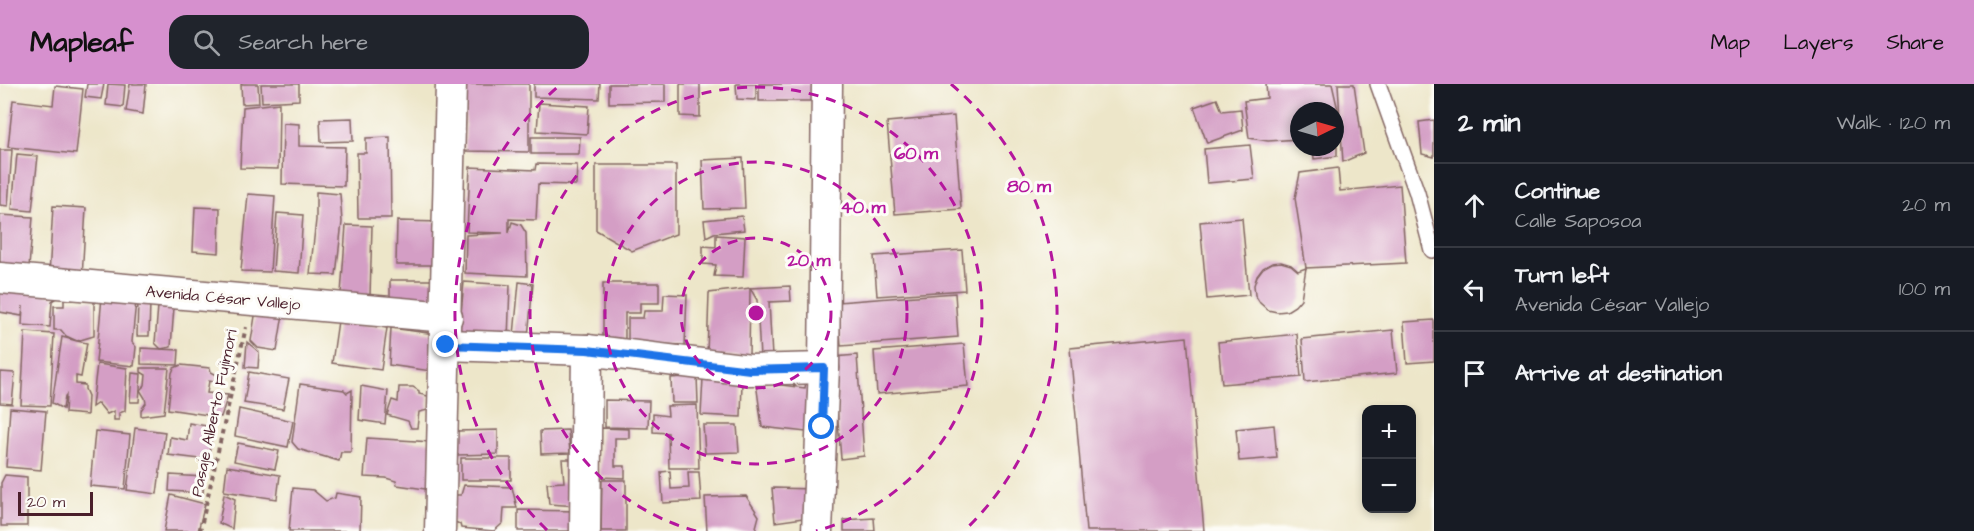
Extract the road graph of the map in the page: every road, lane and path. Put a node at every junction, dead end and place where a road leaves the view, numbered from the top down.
1 (451, 84) edge
2 (827, 84) edge
3 (1378, 84) edge
4 (1432, 249) dead end
5 (0, 278) edge
6 (252, 300) junction
7 (446, 331) junction
8 (587, 350) junction
9 (824, 368) junction
10 (200, 531) edge
11 (440, 531) edge
12 (585, 531) edge
13 (817, 531) edge

1 - 7 street
2 - 9 street
3 - 4 lane
5 - 6 street, Avenida César Vallejo
6 - 7 street, Avenida César Vallejo
6 - 10 path, Pasaje Alberto Fujimori
7 - 8 street, Avenida César Vallejo
7 - 11 street
8 - 9 street, Avenida César Vallejo
8 - 12 street
9 - 13 street

